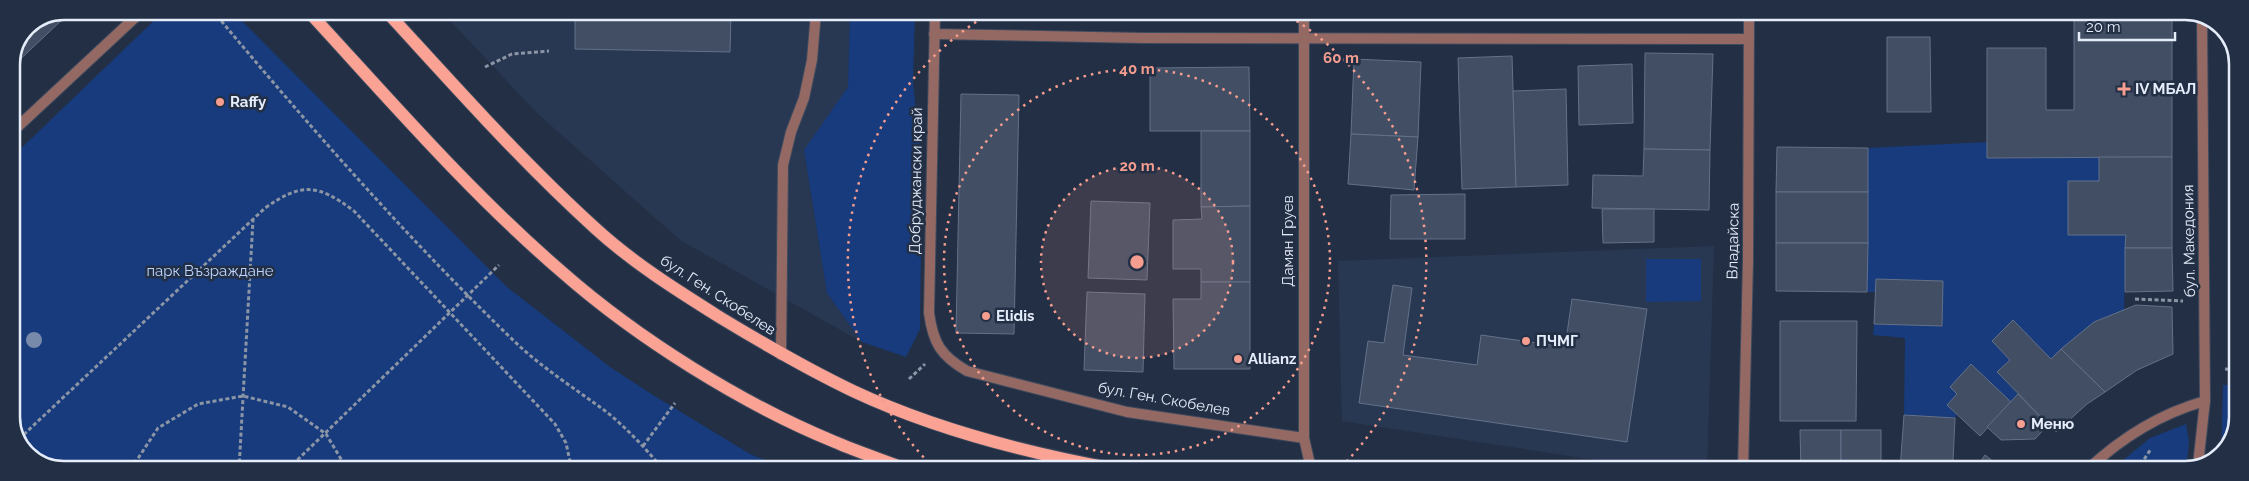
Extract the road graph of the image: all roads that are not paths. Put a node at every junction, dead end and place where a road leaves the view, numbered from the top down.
1 (132, 20) edge
2 (316, 20) edge
3 (394, 20) edge
4 (815, 20) edge
5 (935, 20) edge
6 (1304, 20) edge
7 (1749, 20) edge
8 (2202, 24) edge
9 (934, 34) junction
10 (1304, 38) junction
11 (1750, 39) junction
12 (20, 125) edge
13 (940, 350) joint
14 (781, 355) junction
15 (2205, 401) junction
16 (1304, 438) junction
17 (2199, 459) edge
18 (885, 461) edge
19 (1071, 461) edge
20 (1308, 461) edge
21 (1743, 461) edge
22 (2098, 461) edge

1 - 12 street
2 - 18 main road
3 - 14 main road, бул. Ген. Скобелев
4 - 14 street
5 - 9 street, Добруджански край
6 - 10 street, Дамян Груев
7 - 11 street, Владайска
8 - 15 street, бул. Македония
9 - 10 street
9 - 13 street, Добруджански край
10 - 11 street
10 - 16 street, Дамян Груев
11 - 21 street, Владайска
13 - 16 street, бул. Ген. Скобелев
14 - 19 main road, бул. Ген. Скобелев
15 - 17 street, бул. Македония
15 - 22 street
16 - 20 street, Дамян Груев

